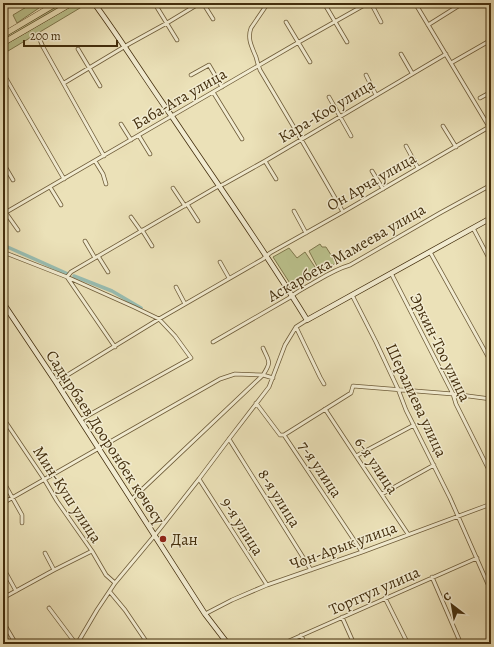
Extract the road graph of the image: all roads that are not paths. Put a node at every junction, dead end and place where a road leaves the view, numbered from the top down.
1 (58, 3) edge
2 (72, 3) edge
3 (94, 3) edge
4 (202, 3) edge
5 (268, 3) edge
6 (324, 3) edge
7 (369, 3) edge
8 (415, 3) edge
9 (464, 3) edge
10 (155, 4) edge
11 (213, 19) dead end
12 (286, 22) dead end
13 (335, 22) junction
14 (381, 22) dead end
15 (167, 23) junction
16 (428, 25) junction
17 (3, 35) edge
18 (40, 40) dead end
19 (177, 40) dead end
20 (491, 40) edge
21 (299, 42) junction
22 (347, 42) dead end
23 (3, 43) edge
24 (125, 46) junction
25 (78, 49) dead end
26 (401, 54) dead end
27 (446, 54) junction
28 (310, 62) dead end
29 (451, 63) junction
30 (258, 66) junction
31 (90, 68) junction
32 (3, 73) edge
33 (412, 73) junction
34 (191, 75) dead end
35 (366, 75) dead end
36 (64, 83) junction
37 (100, 86) dead end
38 (222, 87) junction
39 (213, 92) junction
40 (491, 92) edge
41 (376, 95) junction
42 (329, 97) dead end
43 (480, 98) dead end
44 (340, 116) junction
45 (172, 117) junction
46 (121, 124) dead end
47 (443, 126) dead end
48 (490, 128) edge
49 (139, 136) junction
50 (350, 136) dead end
51 (242, 139) dead end
52 (301, 139) junction
53 (131, 140) junction
54 (406, 146) dead end
55 (456, 147) junction
56 (150, 154) dead end
57 (104, 156) junction
58 (265, 160) junction
59 (95, 161) junction
60 (3, 163) edge
61 (418, 168) junction
62 (372, 171) dead end
63 (64, 179) junction
64 (276, 179) dead end
65 (13, 180) dead end
66 (106, 184) dead end
67 (491, 185) edge
68 (219, 186) junction
69 (50, 187) junction
70 (173, 188) dead end
71 (382, 189) junction
72 (186, 205) junction
73 (61, 206) dead end
74 (294, 211) dead end
75 (344, 212) junction
76 (5, 214) edge
77 (132, 217) dead end
78 (491, 218) edge
79 (198, 221) dead end
80 (473, 228) junction
81 (18, 230) dead end
82 (142, 231) junction
83 (306, 233) junction
84 (85, 241) dead end
85 (152, 246) dead end
86 (3, 252) edge
87 (430, 252) junction
88 (266, 256) junction
89 (96, 257) junction
90 (220, 262) dead end
91 (491, 262) edge
92 (108, 272) dead end
93 (391, 273) junction
94 (67, 277) junction
95 (229, 278) junction
96 (176, 287) dead end
97 (352, 295) junction
98 (292, 296) junction
99 (3, 303) edge
100 (185, 304) junction
101 (159, 319) junction
102 (307, 320) junction
103 (296, 328) junction
104 (213, 342) dead end
105 (115, 347) junction
106 (263, 348) dead end
107 (491, 362) edge
108 (263, 375) junction
109 (273, 378) junction
110 (56, 382) junction
111 (324, 384) dead end
112 (398, 389) junction
113 (453, 394) junction
114 (491, 399) edge
115 (256, 403) junction
116 (325, 409) junction
117 (3, 418) edge
118 (80, 420) junction
119 (414, 425) junction
120 (284, 435) junction
121 (228, 439) junction
122 (99, 448) junction
123 (356, 456) junction
124 (434, 465) junction
125 (491, 474) edge
126 (44, 479) junction
127 (199, 479) junction
128 (3, 481) edge
129 (382, 494) junction
130 (13, 498) junction
131 (131, 500) junction
132 (3, 503) edge
133 (491, 504) edge
134 (458, 516) junction
135 (22, 523) dead end
136 (408, 534) junction
137 (155, 535) junction
138 (92, 551) junction
139 (362, 552) junction
140 (44, 553) dead end
141 (476, 558) junction
142 (54, 570) junction
143 (311, 570) junction
144 (6, 573) dead end
145 (432, 577) junction
146 (115, 583) junction
147 (267, 585) junction
148 (16, 590) junction
149 (491, 591) edge
150 (110, 592) junction
151 (3, 598) edge
152 (386, 598) junction
153 (49, 608) dead end
154 (205, 614) junction
155 (342, 618) junction
156 (3, 622) edge
157 (301, 635) junction
158 (16, 644) edge
159 (77, 644) edge
160 (148, 644) edge
161 (228, 644) edge
162 (282, 644) edge
163 (305, 644) edge
164 (354, 644) edge
165 (408, 644) edge
166 (461, 644) edge

1 - 17 main road
2 - 23 main road
3 - 24 street
4 - 11 street
4 - 15 street
5 - 30 street
6 - 13 street
7 - 13 street, Баба-Ата улица
7 - 14 street
8 - 16 street
9 - 16 street
10 - 15 street
12 - 21 street
13 - 21 street, Баба-Ата улица
13 - 22 street
15 - 19 street
15 - 24 street
16 - 27 street
18 - 36 street
20 - 29 street
21 - 28 street
21 - 30 street, Баба-Ата улица
24 - 31 street
24 - 45 street
25 - 31 street
26 - 33 street
27 - 29 street
27 - 33 street, Кара-Коо улица
29 - 48 street
30 - 38 street, Баба-Ата улица
30 - 52 street
31 - 36 street
31 - 37 street
32 - 63 street
33 - 41 street, Кара-Коо улица
34 - 38 street
35 - 41 street
36 - 57 street
38 - 39 street, Баба-Ата улица
39 - 45 street, Баба-Ата улица
39 - 51 street
40 - 43 street
41 - 44 street, Кара-Коо улица
42 - 44 street
44 - 50 street
44 - 52 street, Кара-Коо улица
45 - 49 street, Баба-Ата улица
45 - 68 street
46 - 53 street
47 - 55 street
48 - 55 street, Он Арча улица
49 - 53 street, Баба-Ата улица
49 - 56 street
52 - 58 street, Кара-Коо улица
52 - 75 street
53 - 57 street, Баба-Ата улица
54 - 61 street
55 - 61 street, Он Арча улица
57 - 59 street, Баба-Ата улица
58 - 64 street
58 - 68 street, Кара-Коо улица
59 - 63 street, Баба-Ата улица
59 - 66 street
60 - 65 street
61 - 71 street, Он Арча улица
62 - 71 street
63 - 69 street, Баба-Ата улица
67 - 98 street, Аскарбека Мамеева улица
68 - 72 street, Кара-Коо улица
68 - 88 street
69 - 73 street
69 - 76 street, Баба-Ата улица
70 - 72 street
71 - 75 street, Он Арча улица
72 - 79 street
72 - 82 street, Кара-Коо улица
74 - 83 street
75 - 83 street, Он Арча улица
76 - 81 street
77 - 82 street
78 - 80 street
80 - 87 street
80 - 91 street
82 - 85 street
82 - 89 street, Кара-Коо улица
83 - 88 street, Он Арча улица
84 - 89 street
86 - 94 street
87 - 93 street
87 - 107 street
88 - 95 street, Он Арча улица
88 - 98 street
89 - 92 street
89 - 94 street, Кара-Коо улица
90 - 95 street
93 - 97 street
93 - 113 street, Эркин-Тоо улица
94 - 101 street
94 - 105 street
95 - 100 street, Он Арча улица
96 - 100 street
97 - 102 street
97 - 112 street, Шералиева улица
98 - 102 street
98 - 104 street, Аскарбека Мамеева улица
99 - 110 street, Садырбаев Дооронбек көчөсү
100 - 101 street, Он Арча улица
101 - 105 street, Он Арча улица
101 - 118 street
102 - 103 street
103 - 109 street
103 - 111 street
105 - 110 street, Он Арча улица
106 - 108 street
108 - 109 street
108 - 122 street
108 - 131 street
109 - 115 street
110 - 118 street, Садырбаев Дооронбек көчөсү
112 - 113 street
112 - 116 street
112 - 119 street, Шералиева улица
113 - 114 street
113 - 125 street, Эркин-Тоо улица
115 - 120 street, 7-я улица
115 - 121 street
116 - 120 street
116 - 123 street, 6-я улица
117 - 126 street, Мин-Куш улица
118 - 122 street, Садырбаев Дооронбек көчөсү
119 - 123 street
119 - 124 street, Шералиева улица
120 - 139 street, 7-я улица
121 - 127 street
121 - 143 street, 8-я улица
122 - 126 street
122 - 131 street, Садырбаев Дооронбек көчөсү
123 - 129 street, 6-я улица
124 - 129 street
124 - 134 street, Шералиева улица
126 - 130 street
126 - 138 street, Мин-Куш улица
127 - 137 street
127 - 147 street, 9-я улица
128 - 130 street
129 - 136 street, 6-я улица
130 - 132 street
130 - 135 street
131 - 137 street, Садырбаев Дооронбек көчөсү
133 - 134 street, Чон-Арык улица
134 - 136 street, Чон-Арык улица
134 - 141 street, Шералиева улица
136 - 139 street, Чон-Арык улица
137 - 146 street
137 - 154 street, Садырбаев Дооронбек көчөсү
138 - 142 street
138 - 146 street, Мин-Куш улица
139 - 143 street, Чон-Арык улица
140 - 142 street
141 - 145 street, Тортгул улица
141 - 149 street, Шералиева улица
142 - 148 street
143 - 147 street, Чон-Арык улица
144 - 148 street
145 - 152 street, Тортгул улица
145 - 166 street
146 - 150 street
147 - 154 street, Чон-Арык улица
148 - 151 street
150 - 159 street
150 - 160 street
152 - 155 street, Тортгул улица
152 - 165 street
153 - 159 street
154 - 161 street, Садырбаев Дооронбек көчөсү
155 - 157 street, Тортгул улица
155 - 164 street
156 - 158 street
157 - 162 street, Тортгул улица
157 - 163 street

